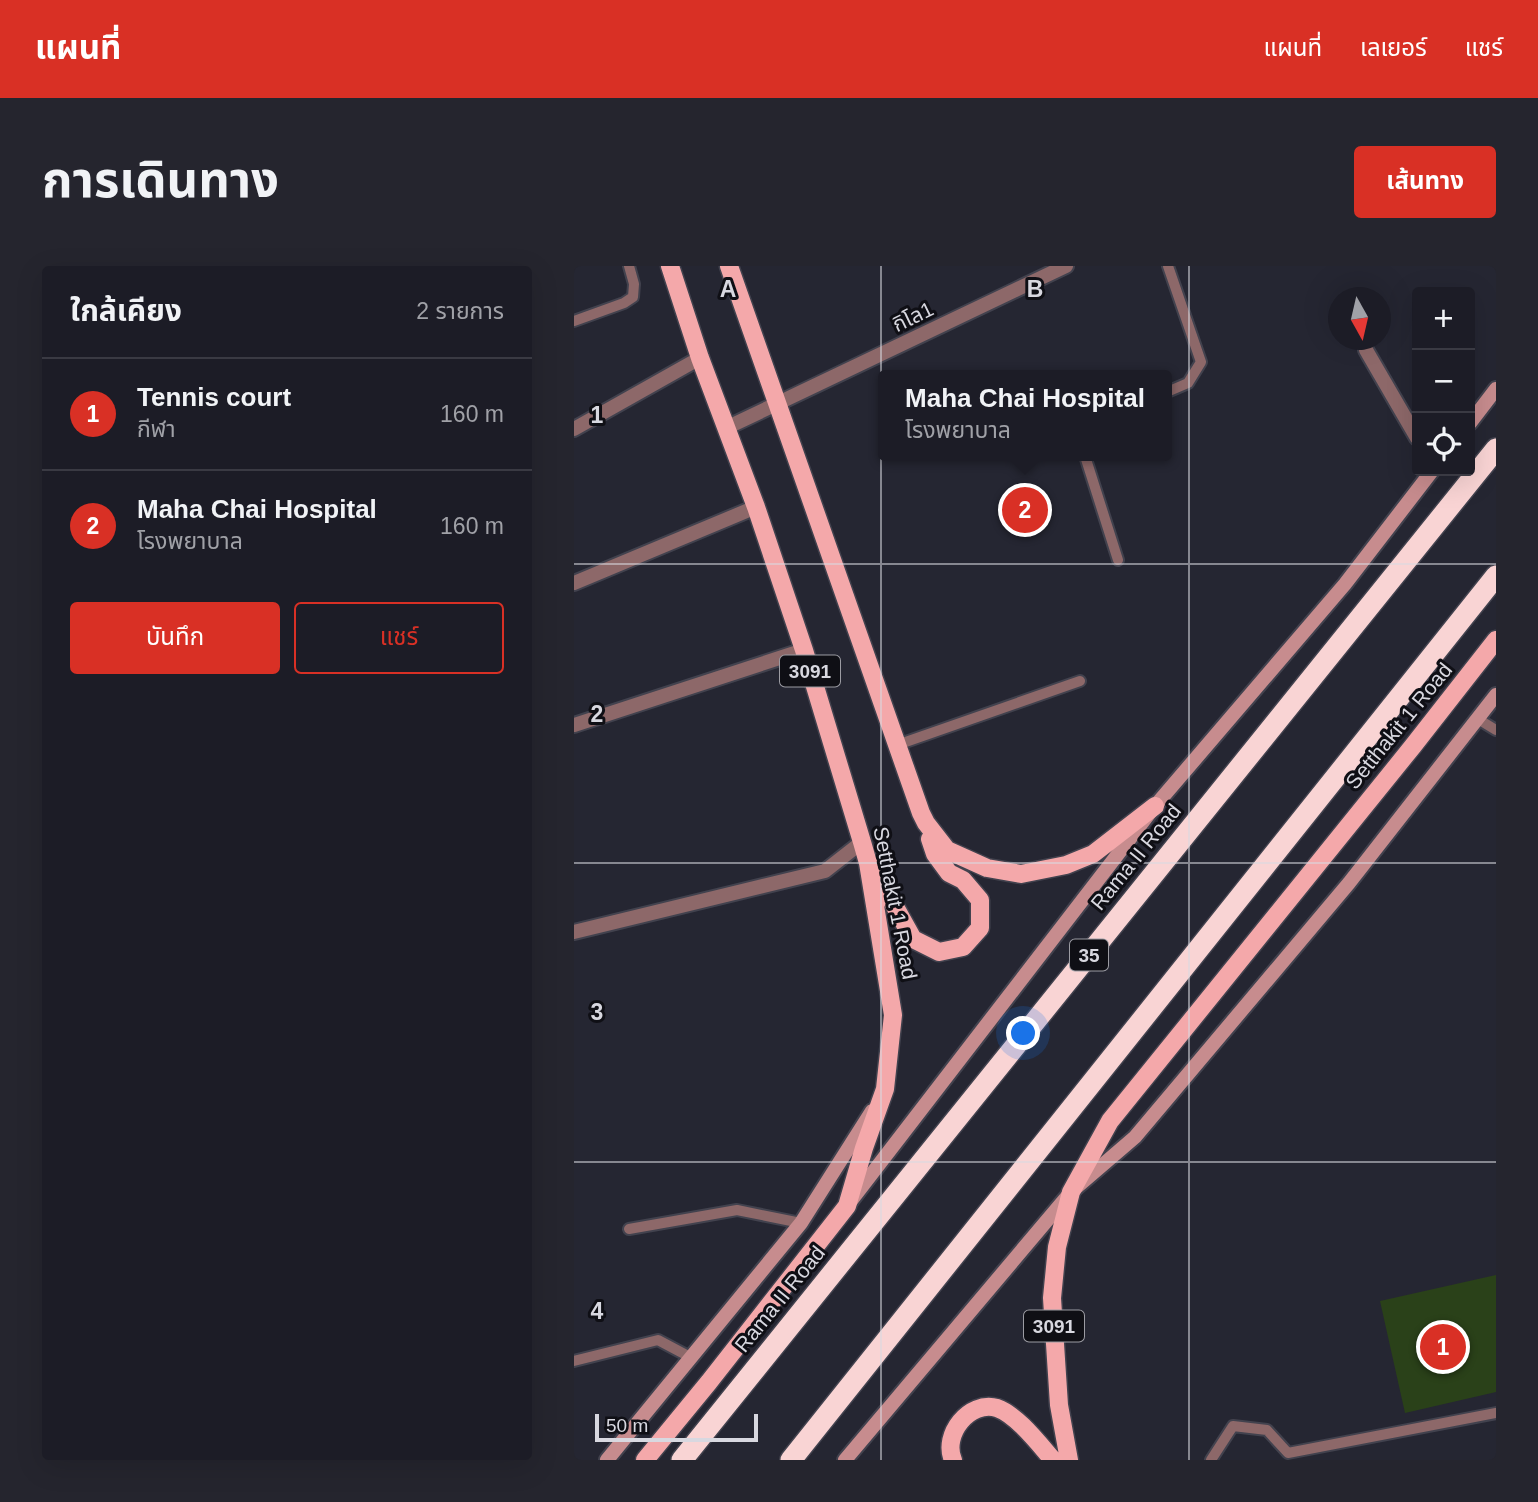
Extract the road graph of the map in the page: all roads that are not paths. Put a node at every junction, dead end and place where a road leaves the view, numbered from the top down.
1 (629, 266) edge
2 (670, 266) edge
3 (729, 266) edge
4 (1066, 266) edge
5 (1168, 266) edge
6 (574, 321) edge
7 (1366, 350) dead end
8 (700, 358) junction
9 (1496, 389) edge
10 (1172, 390) edge
11 (777, 405) junction
12 (1475, 416) edge
13 (726, 428) junction
14 (574, 429) edge
15 (1412, 429) edge
16 (1496, 449) edge
17 (1087, 461) edge
18 (1428, 476) edge
19 (755, 507) junction
20 (1118, 560) dead end
21 (1496, 576) edge
22 (574, 583) edge
23 (1496, 640) edge
24 (804, 650) junction
25 (1080, 681) dead end
26 (1496, 695) edge
27 (1478, 719) junction
28 (574, 725) edge
29 (1496, 730) edge
30 (897, 745) junction
31 (1155, 806) junction
32 (921, 813) junction
33 (863, 848) junction
34 (574, 932) edge
35 (885, 1090) junction
36 (1071, 1192) junction
37 (847, 1206) junction
38 (802, 1223) junction
39 (629, 1229) dead end
40 (690, 1357) junction
41 (574, 1361) edge
42 (1496, 1413) edge
43 (607, 1460) edge
44 (645, 1460) edge
45 (682, 1460) edge
46 (791, 1460) edge
47 (845, 1460) edge
48 (953, 1460) edge
49 (1054, 1460) edge
50 (1069, 1460) edge
51 (1211, 1460) edge

1 - 6 lane
2 - 8 main road, Setthakit 1 Road / 3091
3 - 11 main road, Setthakit 1 Road
4 - 11 street, กิโล1
5 - 10 lane
7 - 15 street
8 - 13 main road, Setthakit 1 Road / 3091
8 - 14 street
9 - 12 main road
11 - 13 street, กิโล1
11 - 30 main road, Setthakit 1 Road
13 - 19 main road, Setthakit 1 Road / 3091
16 - 45 highway, Rama II Road / 35
17 - 20 lane
18 - 31 main road, Rama II Road / 35
19 - 22 street
19 - 24 main road, Setthakit 1 Road / 3091
21 - 46 highway
23 - 36 main road, Setthakit 1 Road / 3091
24 - 28 street
24 - 33 main road, Setthakit 1 Road / 3091
25 - 30 lane
26 - 27 main road
27 - 29 lane
27 - 36 main road
30 - 32 main road, Setthakit 1 Road
31 - 32 main road, Setthakit 1 Road
31 - 37 main road, Rama II Road / 35
32 - 33 main road
33 - 34 street
33 - 35 main road, Setthakit 1 Road / 3091
35 - 37 main road, Setthakit 1 Road / 3091
35 - 38 main road, Rama II Road
36 - 47 main road
36 - 50 main road, Setthakit 1 Road / 3091
37 - 44 main road, Setthakit 1 Road / 3091
38 - 39 lane
38 - 40 main road, Rama II Road
40 - 41 lane
40 - 43 main road, Rama II Road
42 - 51 lane
48 - 49 main road

